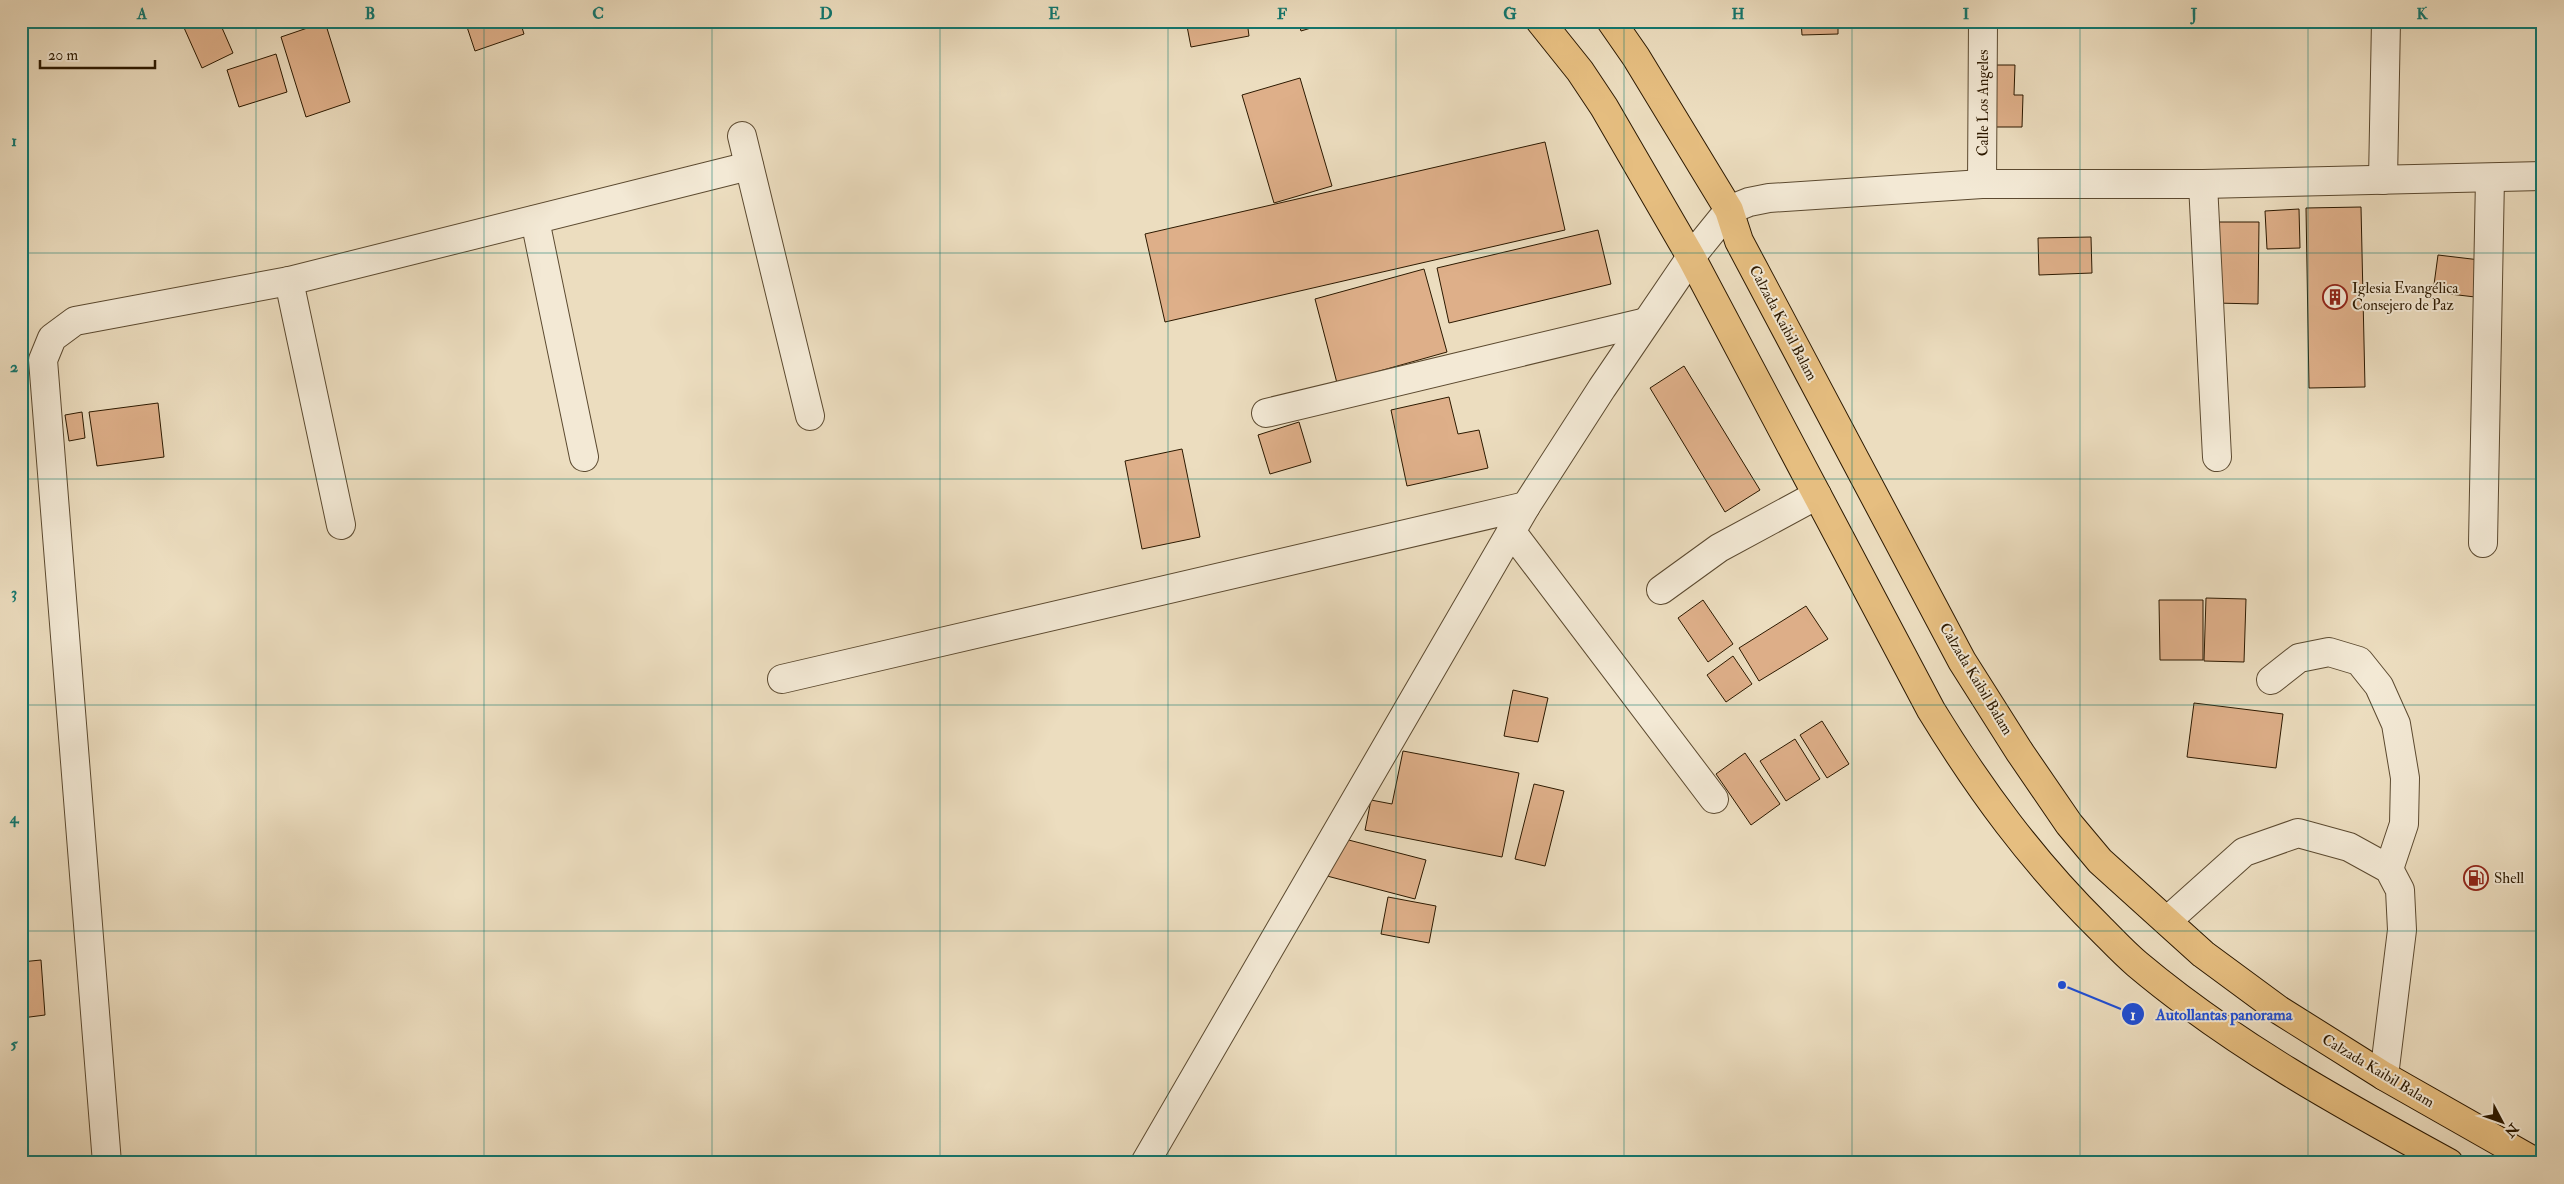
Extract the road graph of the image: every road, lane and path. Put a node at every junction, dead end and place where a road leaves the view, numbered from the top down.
1 (1540, 21) edge
2 (1611, 21) edge
3 (1983, 21) edge
4 (2386, 21) edge
5 (742, 136) dead end
6 (749, 166) junction
7 (2543, 176) edge
8 (2490, 178) junction
9 (2383, 180) junction
10 (1982, 184) junction
11 (2203, 184) junction
12 (1729, 210) junction
13 (535, 220) junction
14 (1691, 257) junction
15 (289, 281) junction
16 (1646, 322) junction
17 (1266, 413) dead end
18 (810, 416) dead end
19 (584, 457) dead end
20 (2217, 457) dead end
21 (1817, 494) junction
22 (1526, 506) junction
23 (340, 525) dead end
24 (1511, 531) junction
25 (2483, 542) dead end
26 (1661, 590) dead end
27 (782, 679) dead end
28 (2272, 680) dead end
29 (1714, 799) dead end
30 (2389, 869) junction
31 (2167, 921) junction
32 (2384, 1076) junction
33 (107, 1163) edge
34 (1145, 1163) edge
35 (2449, 1163) edge
36 (2537, 1163) edge

1 - 14 main road
2 - 12 main road, Calzada Kaibil Balam
3 - 10 street, Calle Los Angeles
4 - 9 street
5 - 6 street
6 - 13 street
6 - 18 street
7 - 8 street
8 - 9 street
8 - 25 street
9 - 11 street
10 - 11 street
10 - 12 street
11 - 20 street
12 - 14 street
12 - 31 main road, Calzada Kaibil Balam
13 - 15 street
13 - 19 street
14 - 16 street
14 - 21 main road
15 - 23 street
15 - 33 street
16 - 17 street
16 - 22 street
21 - 26 street
21 - 35 main road
22 - 24 street
22 - 27 street
24 - 29 street
24 - 34 street
28 - 30 street
30 - 31 street
30 - 32 street
31 - 32 main road, Calzada Kaibil Balam
32 - 36 main road, Calzada Kaibil Balam

